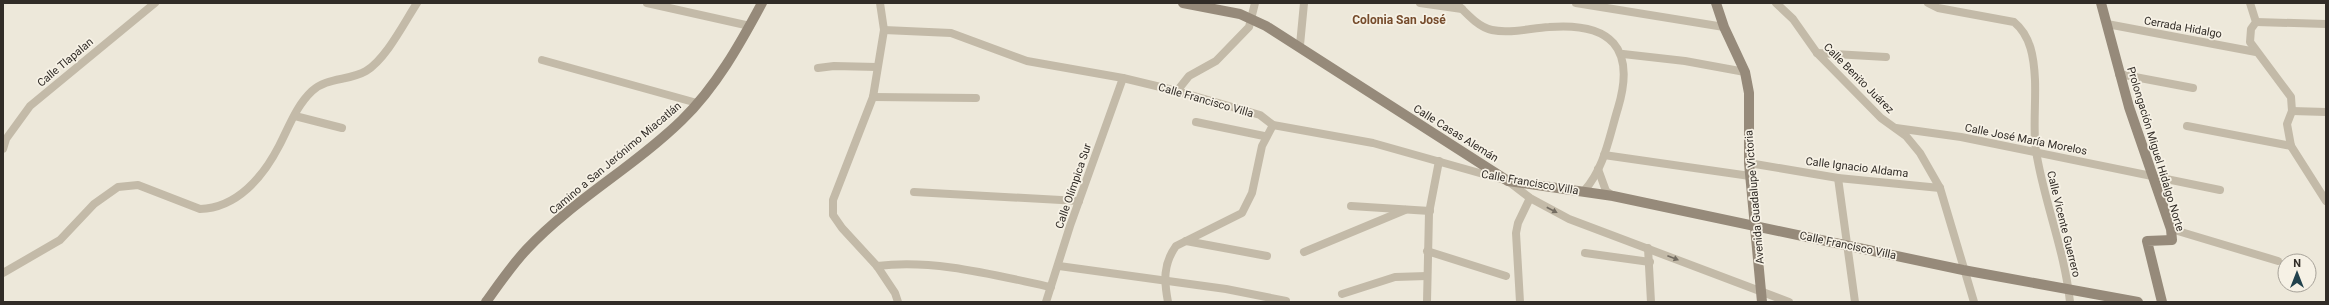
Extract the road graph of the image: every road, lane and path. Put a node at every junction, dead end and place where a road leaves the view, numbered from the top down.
1 (155, 3) edge
2 (417, 3) edge
3 (646, 3) edge
4 (762, 3) edge
5 (880, 3) edge
6 (1183, 3) edge
7 (1255, 3) edge
8 (1304, 3) edge
9 (1420, 3) edge
10 (1576, 3) edge
11 (1716, 3) edge
12 (1776, 3) edge
13 (2101, 3) edge
14 (2250, 3) edge
15 (1929, 4) edge
16 (1459, 6) edge
17 (1253, 19) junction
18 (2256, 22) junction
19 (2107, 24) junction
20 (2326, 24) edge
21 (750, 26) junction
22 (1724, 28) junction
23 (884, 30) junction
24 (1300, 45) junction
25 (2256, 52) junction
26 (1817, 53) junction
27 (1623, 54) junction
28 (1886, 57) dead end
29 (542, 60) dead end
30 (877, 67) junction
31 (818, 68) dead end
32 (1745, 72) junction
33 (2119, 74) junction
34 (1123, 78) junction
35 (2194, 88) dead end
36 (1177, 91) junction
37 (873, 97) junction
38 (976, 98) dead end
39 (697, 103) junction
40 (2292, 111) junction
41 (2326, 112) edge
42 (295, 116) junction
43 (1196, 122) dead end
44 (1273, 125) junction
45 (2188, 126) dead end
46 (342, 128) dead end
47 (1896, 128) junction
48 (1264, 136) junction
49 (2291, 146) junction
50 (3, 149) edge
51 (2035, 152) junction
52 (1604, 155) junction
53 (1439, 161) junction
54 (1749, 163) junction
55 (1598, 169) junction
56 (2151, 175) junction
57 (1750, 176) junction
58 (1838, 178) junction
59 (1508, 181) junction
60 (1940, 188) junction
61 (2220, 190) dead end
62 (1584, 191) junction
63 (914, 192) dead end
64 (1613, 196) junction
65 (1530, 198) junction
66 (1079, 201) junction
67 (2326, 201) edge
68 (1352, 206) dead end
69 (1405, 210) junction
70 (1430, 211) junction
71 (1756, 226) junction
72 (2171, 229) junction
73 (1186, 241) junction
74 (1848, 245) junction
75 (1648, 248) junction
76 (1427, 251) junction
77 (1304, 252) dead end
78 (1585, 253) dead end
79 (1267, 256) dead end
80 (2277, 261) edge
81 (1650, 262) junction
82 (877, 266) junction
83 (1058, 266) junction
84 (1963, 270) junction
85 (3, 274) edge
86 (1427, 276) junction
87 (1506, 276) dead end
88 (1164, 281) junction
89 (1051, 287) junction
90 (2069, 290) junction
91 (1342, 294) dead end
92 (1762, 297) edge
93 (1286, 301) dead end
94 (486, 302) edge
95 (898, 302) edge
96 (1046, 302) edge
97 (1168, 302) edge
98 (1428, 302) edge
99 (1520, 302) edge
100 (1651, 302) edge
101 (1789, 302) edge
102 (1855, 302) edge
103 (1974, 302) edge
104 (2070, 302) edge
105 (2138, 302) edge
106 (2162, 302) edge

1 - 50 street, Calle Tlapalan
2 - 42 street
3 - 21 street
4 - 21 street, Camino a San Jerónimo Miacatlán
5 - 23 street
6 - 17 street, Calle Casas Alemán
7 - 17 street
8 - 24 street
9 - 16 street
10 - 22 street
11 - 22 street, Avenida Guadalupe Victoria
12 - 26 street, Calle Benito Juárez
13 - 19 street, Prolongación Miguel Hidalgo Norte
14 - 18 street
15 - 51 street, Calle Vicente Guerrero
16 - 27 street
17 - 24 street, Calle Casas Alemán
17 - 36 street
18 - 20 street
18 - 25 street
19 - 25 street, Cerrada Hidalgo
19 - 33 street, Prolongación Miguel Hidalgo Norte
21 - 39 street, Camino a San Jerónimo Miacatlán
22 - 32 street, Avenida Guadalupe Victoria
23 - 30 street
23 - 34 street, Calle Francisco Villa
24 - 59 street, Calle Casas Alemán
25 - 40 street
26 - 28 street
26 - 47 street, Calle Benito Juárez
27 - 32 street
27 - 52 street
29 - 39 street
30 - 31 street
30 - 37 street
32 - 54 street, Avenida Guadalupe Victoria
33 - 35 street
33 - 56 street, Prolongación Miguel Hidalgo Norte
34 - 36 street, Calle Francisco Villa
34 - 66 street, Calle Olímpica Sur
36 - 44 street, Calle Francisco Villa
37 - 38 street
37 - 82 street
39 - 94 street, Camino a San Jerónimo Miacatlán
40 - 41 street
40 - 49 street
42 - 46 street
42 - 85 street
43 - 48 street
44 - 48 street
44 - 53 street, Calle Francisco Villa
45 - 49 street
47 - 51 street, Calle José María Morelos
47 - 60 street, Calle Benito Juárez
48 - 73 street
49 - 67 street
51 - 56 street, Calle José María Morelos
51 - 90 street, Calle Vicente Guerrero
52 - 55 street
52 - 57 street
53 - 59 street, Calle Francisco Villa
53 - 70 street
54 - 57 street, Avenida Guadalupe Victoria
54 - 58 street, Calle Ignacio Aldama
55 - 62 street
55 - 64 street
56 - 61 street, Calle José María Morelos
56 - 72 street, Prolongación Miguel Hidalgo Norte
57 - 71 street, Avenida Guadalupe Victoria
58 - 60 street, Calle Ignacio Aldama
58 - 74 street
59 - 62 street, Calle Francisco Villa
59 - 65 street, Calle Casas Alemán
60 - 84 street, Calle Benito Juárez
62 - 64 street, Calle Francisco Villa
63 - 66 street
64 - 71 street, Calle Francisco Villa
65 -> 75 street, Calle Casas Alemán
65 - 99 street
66 - 83 street, Calle Olímpica Sur
68 - 69 street
69 - 70 street
69 - 77 street
70 - 76 street
71 - 74 street, Calle Francisco Villa
71 - 92 street, Avenida Guadalupe Victoria
72 - 80 street
72 - 106 street, Prolongación Miguel Hidalgo Norte
73 - 79 street
73 - 88 street
74 - 84 street, Calle Francisco Villa
74 - 102 street
75 - 81 street
75 -> 92 street, Calle Casas Alemán
76 - 86 street
76 - 87 street
78 - 81 street
81 - 100 street
82 - 89 street
82 - 95 street
83 - 88 street
83 - 89 street, Calle Olímpica Sur
84 - 90 street, Calle Francisco Villa
84 - 103 street, Calle Benito Juárez
86 - 91 street
86 - 98 street
88 - 93 street
88 - 97 street
89 - 96 street, Calle Olímpica Sur
90 - 104 street, Calle Vicente Guerrero
90 - 105 street, Calle Francisco Villa
92 - 101 street, Calle Casas Alemán

